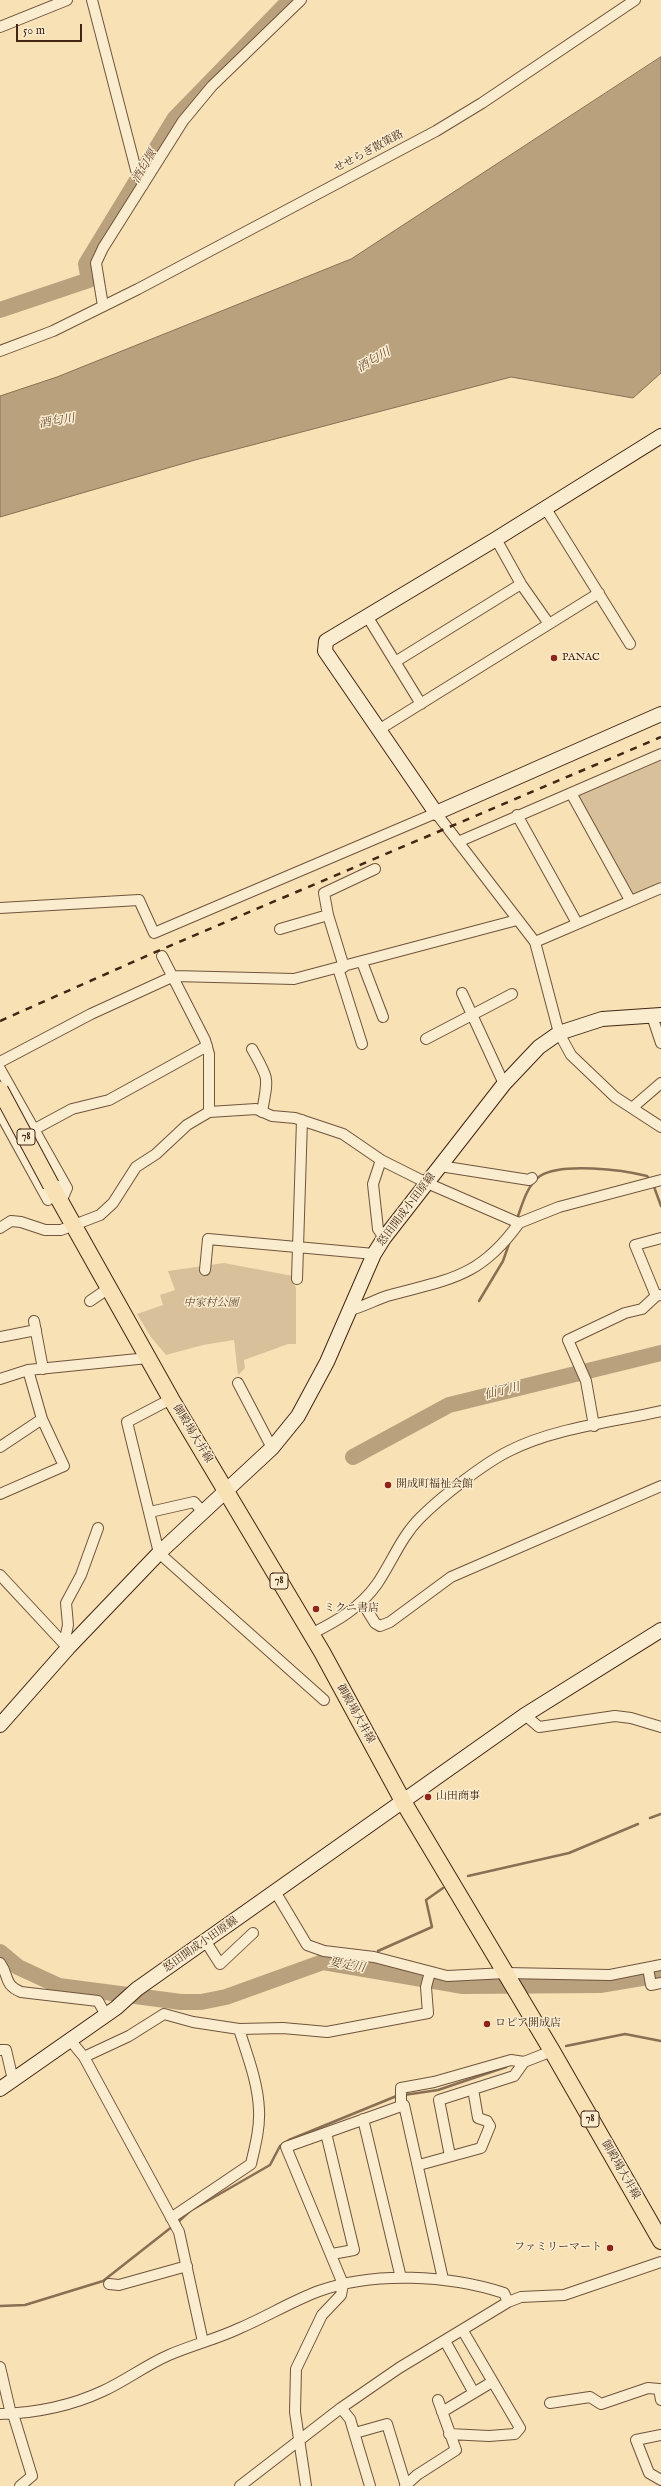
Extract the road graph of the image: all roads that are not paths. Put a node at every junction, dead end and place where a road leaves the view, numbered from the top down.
1 (67, 0) edge
2 (92, 0) edge
3 (301, 0) edge
4 (635, 0) edge
5 (0, 27) edge
6 (143, 185) junction
7 (103, 306) junction
8 (0, 351) edge
9 (661, 436) edge
10 (546, 509) junction
11 (496, 540) junction
12 (521, 584) junction
13 (599, 593) junction
14 (367, 616) junction
15 (549, 624) junction
16 (630, 644) dead end
17 (396, 662) junction
18 (421, 704) junction
19 (661, 714) edge
20 (380, 729) junction
21 (661, 754) edge
22 (571, 793) junction
23 (436, 813) junction
24 (518, 815) junction
25 (458, 842) junction
26 (375, 869) dead end
27 (661, 888) edge
28 (630, 900) junction
29 (0, 908) edge
30 (328, 915) junction
31 (517, 920) junction
32 (577, 923) junction
33 (280, 928) dead end
34 (535, 942) junction
35 (162, 956) dead end
36 (362, 962) junction
37 (341, 968) junction
38 (174, 976) junction
39 (462, 993) dead end
40 (512, 994) dead end
41 (472, 1015) junction
42 (656, 1016) edge
43 (383, 1017) dead end
44 (559, 1033) junction
45 (426, 1039) dead end
46 (661, 1043) edge
47 (362, 1044) dead end
48 (207, 1046) junction
49 (252, 1049) dead end
50 (0, 1062) edge
51 (0, 1070) edge
52 (661, 1083) edge
53 (504, 1084) junction
54 (0, 1090) edge
55 (632, 1108) junction
56 (0, 1112) edge
57 (209, 1112) junction
58 (262, 1112) junction
59 (302, 1120) junction
60 (661, 1126) edge
61 (35, 1129) junction
62 (18, 1145) junction
63 (381, 1160) junction
64 (440, 1166) junction
65 (532, 1178) dead end
66 (661, 1180) edge
67 (427, 1183) junction
68 (54, 1195) junction
69 (519, 1222) junction
70 (73, 1226) junction
71 (0, 1228) edge
72 (384, 1238) junction
73 (661, 1238) edge
74 (298, 1248) junction
75 (374, 1254) junction
76 (205, 1270) dead end
77 (297, 1279) dead end
78 (109, 1288) junction
79 (659, 1295) edge
80 (90, 1301) dead end
81 (350, 1310) junction
82 (0, 1337) edge
83 (148, 1358) junction
84 (43, 1369) junction
85 (28, 1370) junction
86 (0, 1379) edge
87 (238, 1384) dead end
88 (171, 1399) junction
89 (661, 1411) edge
90 (42, 1419) junction
91 (594, 1426) junction
92 (0, 1448) edge
93 (272, 1448) junction
94 (661, 1486) edge
95 (225, 1491) junction
96 (0, 1494) edge
97 (150, 1512) junction
98 (203, 1512) junction
99 (98, 1528) dead end
100 (159, 1553) junction
101 (0, 1574) edge
102 (362, 1602) junction
103 (661, 1630) edge
104 (311, 1634) junction
105 (66, 1646) junction
106 (324, 1700) dead end
107 (525, 1715) junction
108 (0, 1725) edge
109 (661, 1726) edge
110 (404, 1803) junction
111 (276, 1893) junction
112 (253, 1933) dead end
113 (206, 1942) junction
114 (0, 1963) edge
115 (661, 1965) edge
116 (648, 1969) junction
117 (429, 1974) junction
118 (507, 1975) junction
119 (656, 1983) edge
120 (106, 2015) junction
121 (239, 2029) junction
122 (70, 2040) junction
123 (0, 2050) edge
124 (552, 2051) junction
125 (84, 2057) junction
126 (524, 2062) junction
127 (13, 2080) junction
128 (0, 2089) edge
129 (473, 2089) junction
130 (400, 2106) junction
131 (362, 2119) junction
132 (326, 2133) junction
133 (450, 2156) junction
134 (418, 2165) junction
135 (171, 2218) junction
136 (661, 2241) edge
137 (332, 2254) junction
138 (661, 2262) edge
139 (187, 2266) junction
140 (400, 2278) junction
141 (443, 2279) junction
142 (109, 2284) dead end
143 (343, 2284) junction
144 (508, 2302) junction
145 (462, 2331) junction
146 (445, 2341) junction
147 (203, 2342) junction
148 (0, 2366) edge
149 (492, 2382) junction
150 (660, 2389) edge
151 (474, 2393) junction
152 (438, 2400) dead end
153 (661, 2400) edge
154 (550, 2404) dead end
155 (341, 2408) junction
156 (442, 2412) junction
157 (0, 2414) edge
158 (12, 2414) junction
159 (355, 2433) junction
160 (449, 2434) junction
161 (661, 2435) edge
162 (300, 2438) junction
163 (661, 2480) edge
164 (20, 2486) edge
165 (240, 2486) edge
166 (306, 2486) edge
167 (370, 2486) edge
168 (406, 2486) edge

1 - 5 street
2 - 6 street
3 - 6 street
4 - 7 street, せせらぎ散策路
6 - 7 street
7 - 8 street, せせらぎ散策路
9 - 10 street
10 - 11 street
10 - 13 street
11 - 12 street
11 - 14 street
12 - 15 street
12 - 17 street
13 - 15 street
13 - 16 street
14 - 17 street
14 - 20 street
15 - 18 street
17 - 18 street
18 - 20 street
19 - 23 street
20 - 23 street
21 - 22 street
22 - 24 street
22 - 28 street
23 - 25 street
23 - 29 street
24 - 25 street
24 - 32 street
25 - 31 street
26 - 30 street
27 - 28 street
28 - 32 street
30 - 33 street
30 - 37 street
31 - 34 street
31 - 36 street
32 - 34 street
34 - 44 street
35 - 38 street
36 - 37 street
36 - 43 street
37 - 38 street
37 - 47 street
38 - 48 street
38 - 50 street
39 - 41 street
40 - 41 street
41 - 45 street
41 - 53 street
42 - 44 street, 怒田開成小田原線
42 - 46 street
44 - 53 street, 怒田開成小田原線
44 - 55 street
48 - 57 street
48 - 61 street
49 - 58 street
51 - 61 street
52 - 55 street
53 - 64 street, 怒田開成小田原線
54 - 68 main road, 78, bridge
55 - 60 street
56 - 62 street
57 - 58 street
57 - 70 street
58 - 59 street
59 - 63 street
59 - 74 street
61 - 62 street
61 - 68 street
62 - 68 street
63 - 67 street
63 - 72 street
64 - 65 street
64 - 67 street, 怒田開成小田原線
66 - 69 street
67 - 69 street
67 - 72 street, 怒田開成小田原線
68 - 70 main road, 御殿場大井線 / 78
69 - 81 street
70 - 71 street
70 - 78 main road, 御殿場大井線 / 78
72 - 75 street, 怒田開成小田原線
73 - 79 street
74 - 75 street
74 - 76 street
74 - 77 street
75 - 81 street, 怒田開成小田原線
78 - 80 street
78 - 83 main road, 御殿場大井線 / 78
79 - 91 street
81 - 93 street, 怒田開成小田原線
82 - 84 street
83 - 84 street
83 - 88 main road, 御殿場大井線 / 78
84 - 85 street
85 - 86 street
85 - 90 street
87 - 93 street
88 - 95 main road, 御殿場大井線 / 78
88 - 97 street
89 - 91 street
90 - 92 street
90 - 96 street
91 - 102 street
93 - 95 street, 怒田開成小田原線
94 - 102 street
95 - 98 street, 怒田開成小田原線
95 - 104 main road, 御殿場大井線 / 78
97 - 98 street
97 - 100 street
98 - 100 street, 怒田開成小田原線
99 - 105 street
100 - 105 street, 怒田開成小田原線
100 - 106 street
101 - 105 street
102 - 104 street
103 - 107 street, 怒田開成小田原線
104 - 110 main road, 御殿場大井線 / 78
105 - 108 street, 怒田開成小田原線
107 - 109 street
107 - 110 street, 怒田開成小田原線
110 - 111 street, 怒田開成小田原線
110 - 118 main road, 御殿場大井線 / 78
111 - 113 street, 怒田開成小田原線
111 - 117 street
112 - 113 street
113 - 120 street, 怒田開成小田原線
114 - 120 street
115 - 116 street
116 - 118 street
116 - 119 street
117 - 118 street
117 - 121 street
118 - 124 main road, 御殿場大井線 / 78
120 - 122 street, 怒田開成小田原線
121 - 125 street
121 - 135 street
122 - 125 street
122 - 127 street, 怒田開成小田原線
123 - 127 street
124 - 126 street
124 - 136 main road, 御殿場大井線 / 78
125 - 135 street
126 - 129 street
126 - 130 street
127 - 128 street, 怒田開成小田原線
129 - 133 street
129 - 133 street
130 - 131 street
130 - 134 street
131 - 132 street
131 - 140 street
132 - 137 street
132 - 137 street
133 - 134 street
134 - 141 street
135 - 139 street
137 - 143 street
138 - 144 street
139 - 142 street
139 - 147 street
140 - 141 street
140 - 143 street
141 - 144 street
143 - 147 street
143 - 162 street
144 - 145 street
145 - 146 street
145 - 149 street
146 - 151 street
146 - 155 street
147 - 158 street
148 - 158 street
149 - 151 street
149 - 160 street
150 - 153 street
150 - 154 street
151 - 156 street
152 - 156 street
155 - 159 street
155 - 162 street
156 - 160 street
157 - 158 street
158 - 164 street
159 - 167 street
159 - 168 street
160 - 168 street
161 - 163 street
162 - 165 street
162 - 166 street

